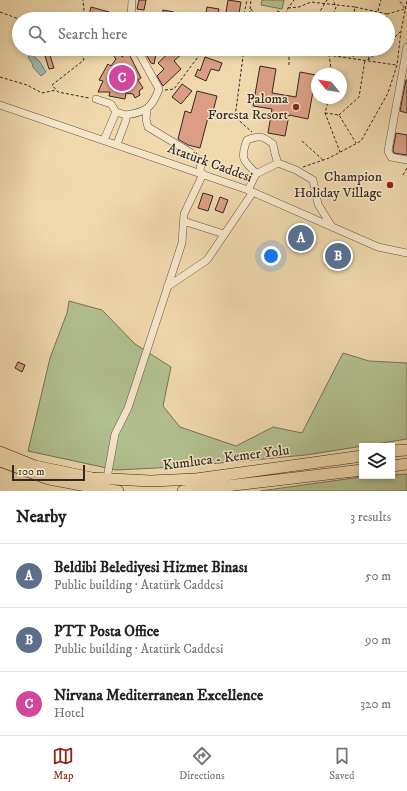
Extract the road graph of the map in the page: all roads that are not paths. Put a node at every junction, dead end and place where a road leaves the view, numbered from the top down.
1 (132, 0) edge
2 (131, 12) edge
3 (407, 47) edge
4 (141, 56) edge
5 (96, 99) road end
6 (0, 105) edge
7 (147, 110) junction
8 (116, 112) junction
9 (126, 115) junction
10 (104, 140) junction
11 (117, 144) junction
12 (407, 160) edge
13 (281, 167) junction
14 (256, 173) junction
15 (202, 174) junction
16 (250, 191) junction
17 (183, 221) junction
18 (332, 227) junction
19 (224, 234) junction
20 (407, 253) edge
21 (167, 288) junction
22 (407, 450) edge
23 (395, 451) edge
24 (0, 452) edge
25 (359, 456) edge
26 (0, 462) edge
27 (407, 464) edge
28 (395, 466) edge
29 (359, 470) edge
30 (107, 478) junction
31 (118, 491) edge
32 (183, 491) edge

1 - 2 street
3 - 12 street
4 - 7 street
5 - 8 street
6 - 10 street, Atatürk Caddesi
7 - 9 street
7 - 15 street
8 - 9 street
8 - 10 street
9 - 11 street
10 - 11 street, Atatürk Caddesi
11 - 15 street, Atatürk Caddesi
13 - 14 street
13 - 14 street
13 - 18 street
14 - 16 street
15 - 16 street, Atatürk Caddesi
15 - 17 street
16 - 18 street, Atatürk Caddesi
16 - 19 street
17 - 19 street
17 - 21 street
18 - 20 street, Atatürk Caddesi
19 - 21 street
21 - 30 street
22 - 23 highway
24 - 30 highway, Kumluca - Kemer Yolu
25 - 30 highway, Kumluca - Kemer Yolu
26 - 31 highway
27 - 28 highway
29 - 32 highway

